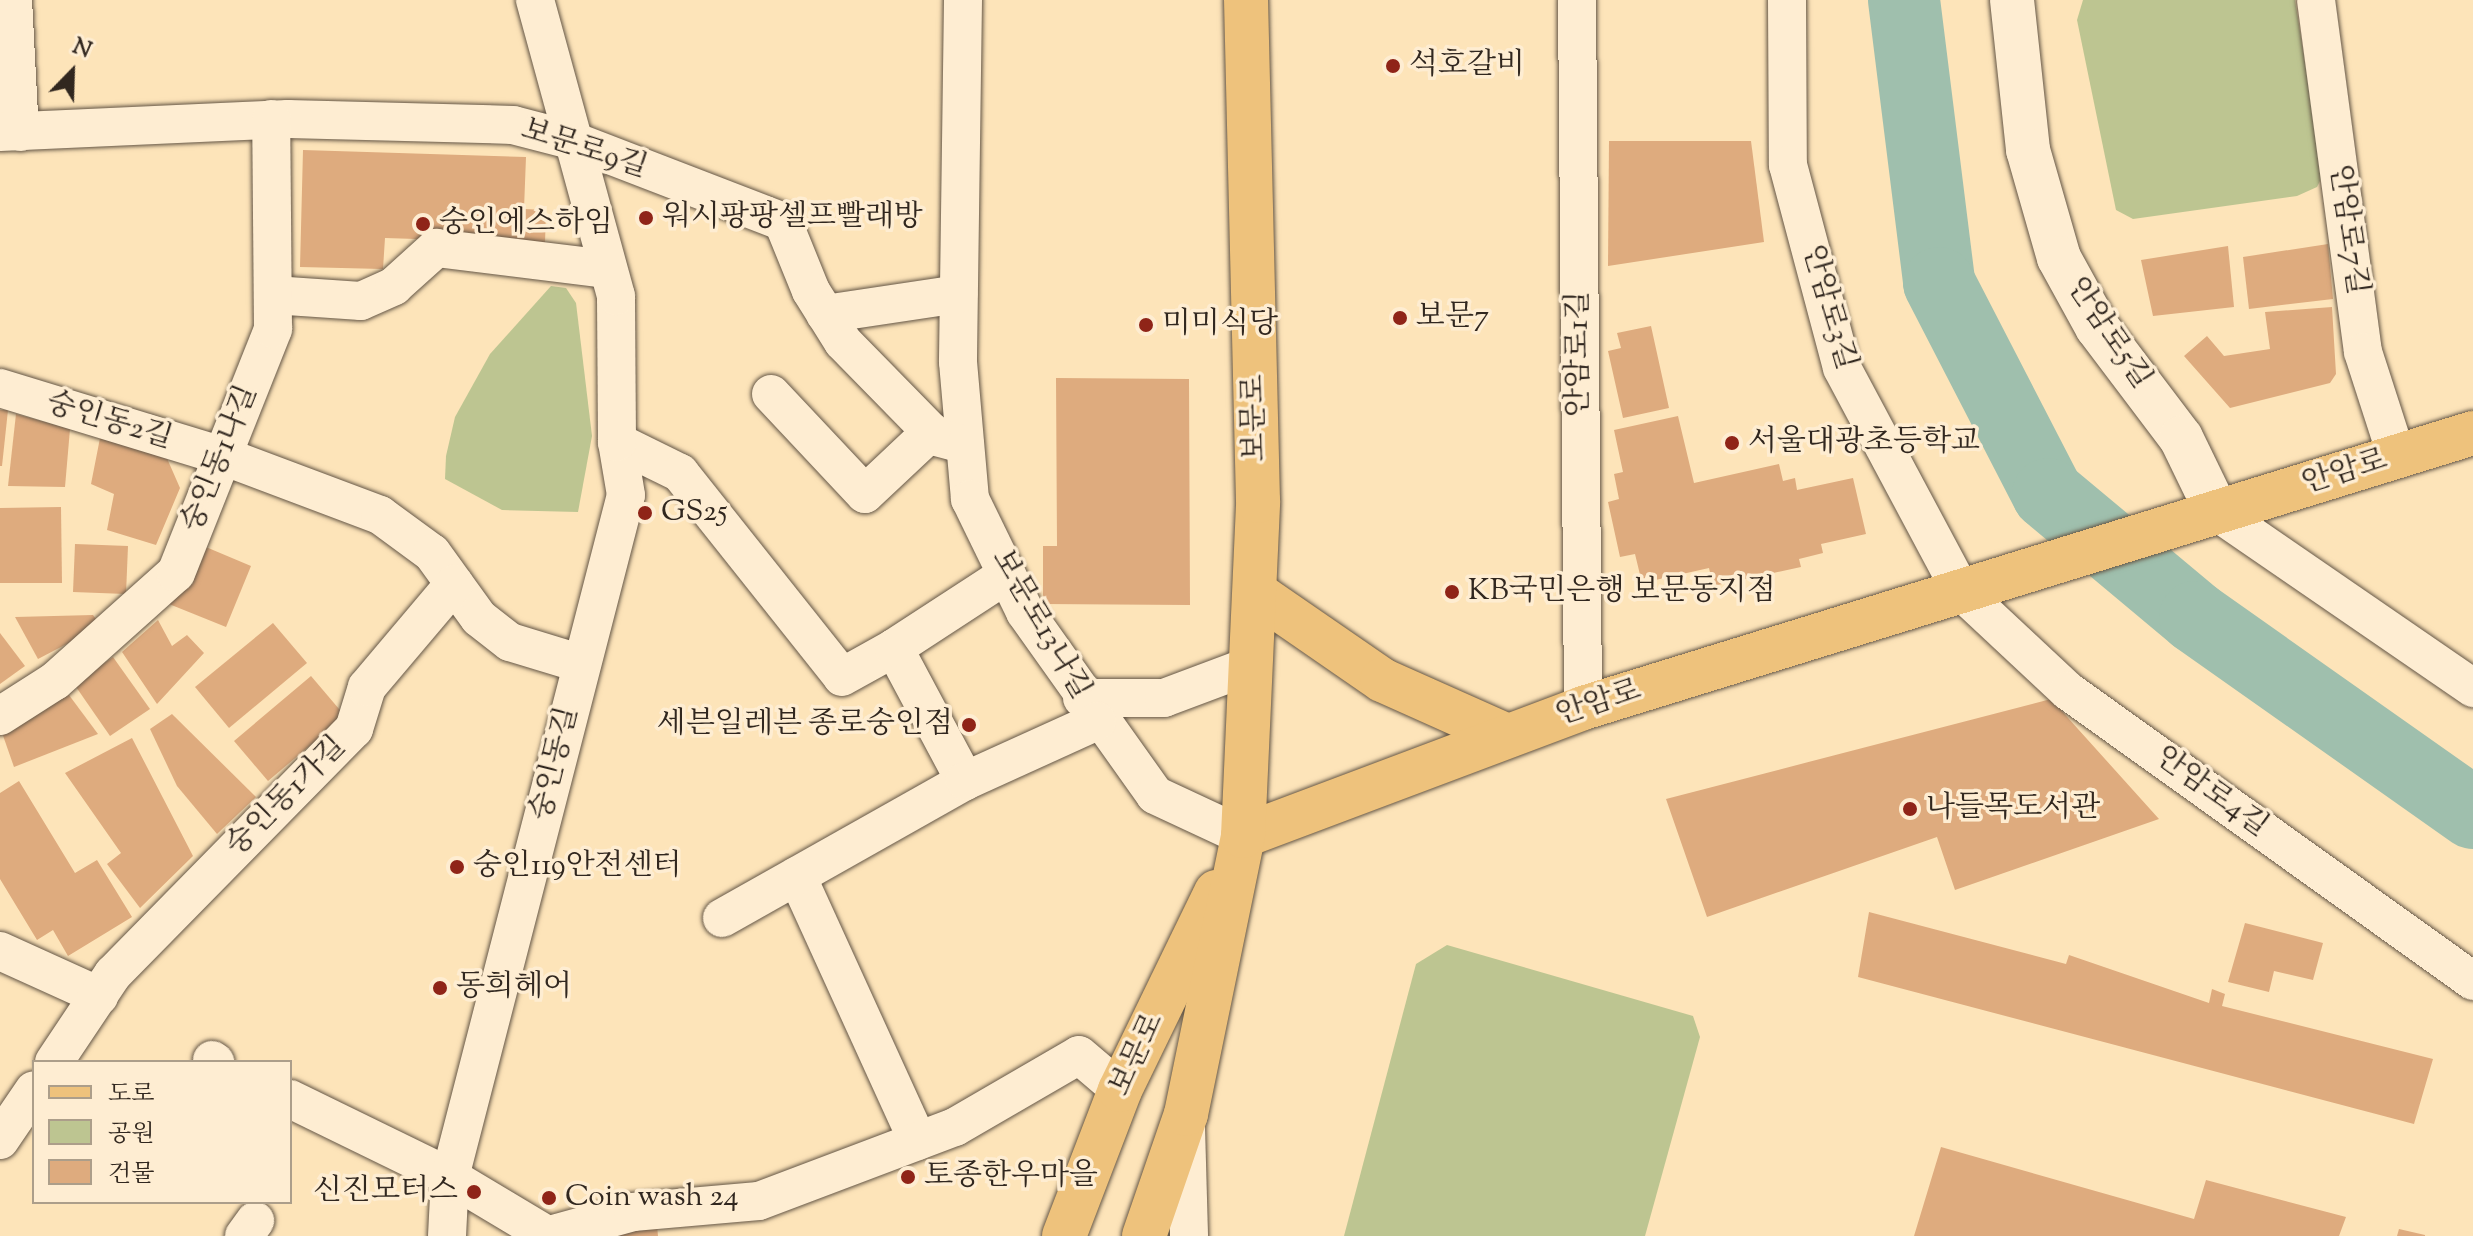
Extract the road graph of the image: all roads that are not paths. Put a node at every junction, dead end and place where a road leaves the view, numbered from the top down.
1 (13, 0) edge
2 (535, 0) edge
3 (963, 0) edge
4 (1246, 0) edge
5 (1577, 0) edge
6 (1787, 0) edge
7 (2012, 0) edge
8 (2316, 0) edge
9 (271, 119) junction
10 (10, 132) edge
11 (571, 140) junction
12 (608, 269) junction
13 (959, 294) junction
14 (273, 295) junction
15 (825, 314) junction
16 (0, 388) edge
17 (771, 394) dead end
18 (2473, 433) edge
19 (948, 439) junction
20 (617, 442) junction
21 (223, 456) junction
22 (2397, 457) junction
23 (2217, 512) junction
24 (1006, 575) junction
25 (454, 584) junction
26 (1961, 591) junction
27 (1256, 593) junction
28 (894, 648) junction
29 (582, 664) junction
30 (1252, 665) junction
31 (2473, 688) edge
32 (1583, 708) junction
33 (1089, 709) junction
34 (0, 716) edge
35 (1507, 736) junction
36 (965, 781) junction
37 (1243, 836) junction
38 (797, 876) junction
39 (722, 918) dead end
40 (0, 951) edge
41 (2473, 981) edge
42 (99, 996) junction
43 (55, 1060) edge
44 (1120, 1090) junction
45 (32, 1093) edge
46 (292, 1100) edge
47 (1186, 1114) junction
48 (0, 1140) edge
49 (918, 1141) junction
50 (450, 1177) junction
51 (447, 1236) edge
52 (546, 1236) edge
53 (1064, 1236) edge
54 (1144, 1236) edge
55 (1189, 1236) edge

1 - 10 street, 보문로9길
2 - 11 street, 숭인동길
3 - 13 street, 보문로13나길
4 - 27 main road, 보문로
5 - 32 street, 안암로1길
6 - 26 street, 안암로3길
7 - 23 main road, 안암로5길
8 - 22 street, 안암로7길
9 - 10 street, 보문로9길
9 - 11 street, 보문로9길
9 - 14 street, 숭인동1나길
11 - 12 street, 숭인동길
11 - 15 street, 보문로9길
12 - 14 street
12 - 20 street, 숭인동길
13 - 15 street
13 - 19 street, 보문로13나길
14 - 21 street, 숭인동1나길
15 - 19 street, 보문로9길
16 - 21 street, 숭인동2길
17 - 19 street
18 - 22 main road, 안암로
19 - 24 street, 보문로13나길
20 - 28 street
20 - 29 street, 숭인동길
21 - 25 street, 숭인동2길
21 - 34 street, 숭인동1나길
22 - 23 main road, 안암로
23 - 26 main road, 안암로
23 - 31 street
24 - 28 street
24 - 33 street, 보문로13나길
25 - 29 street, 숭인동2길
25 - 42 street, 숭인동1가길
26 - 32 main road, 안암로
26 - 41 street, 안암로4길
27 - 30 main road, 보문로
27 - 35 main road
28 - 36 street
29 - 50 street, 숭인동길
30 - 33 street
30 - 37 main road, 보문로
32 - 35 main road, 안암로
33 - 36 street
33 - 37 street, 보문로13나길
35 - 37 main road, 안암로
36 - 38 street
37 - 44 main road, 보문로
37 - 47 main road, 보문로
38 - 39 street
38 - 49 street
40 - 42 street
42 - 43 street, 숭인동1가길
44 - 49 street
44 - 53 main road, 보문로
45 - 48 street
46 - 50 street
47 - 54 main road, 보문로
47 - 55 street
49 - 52 street
50 - 51 street, 숭인동길
50 - 52 street

